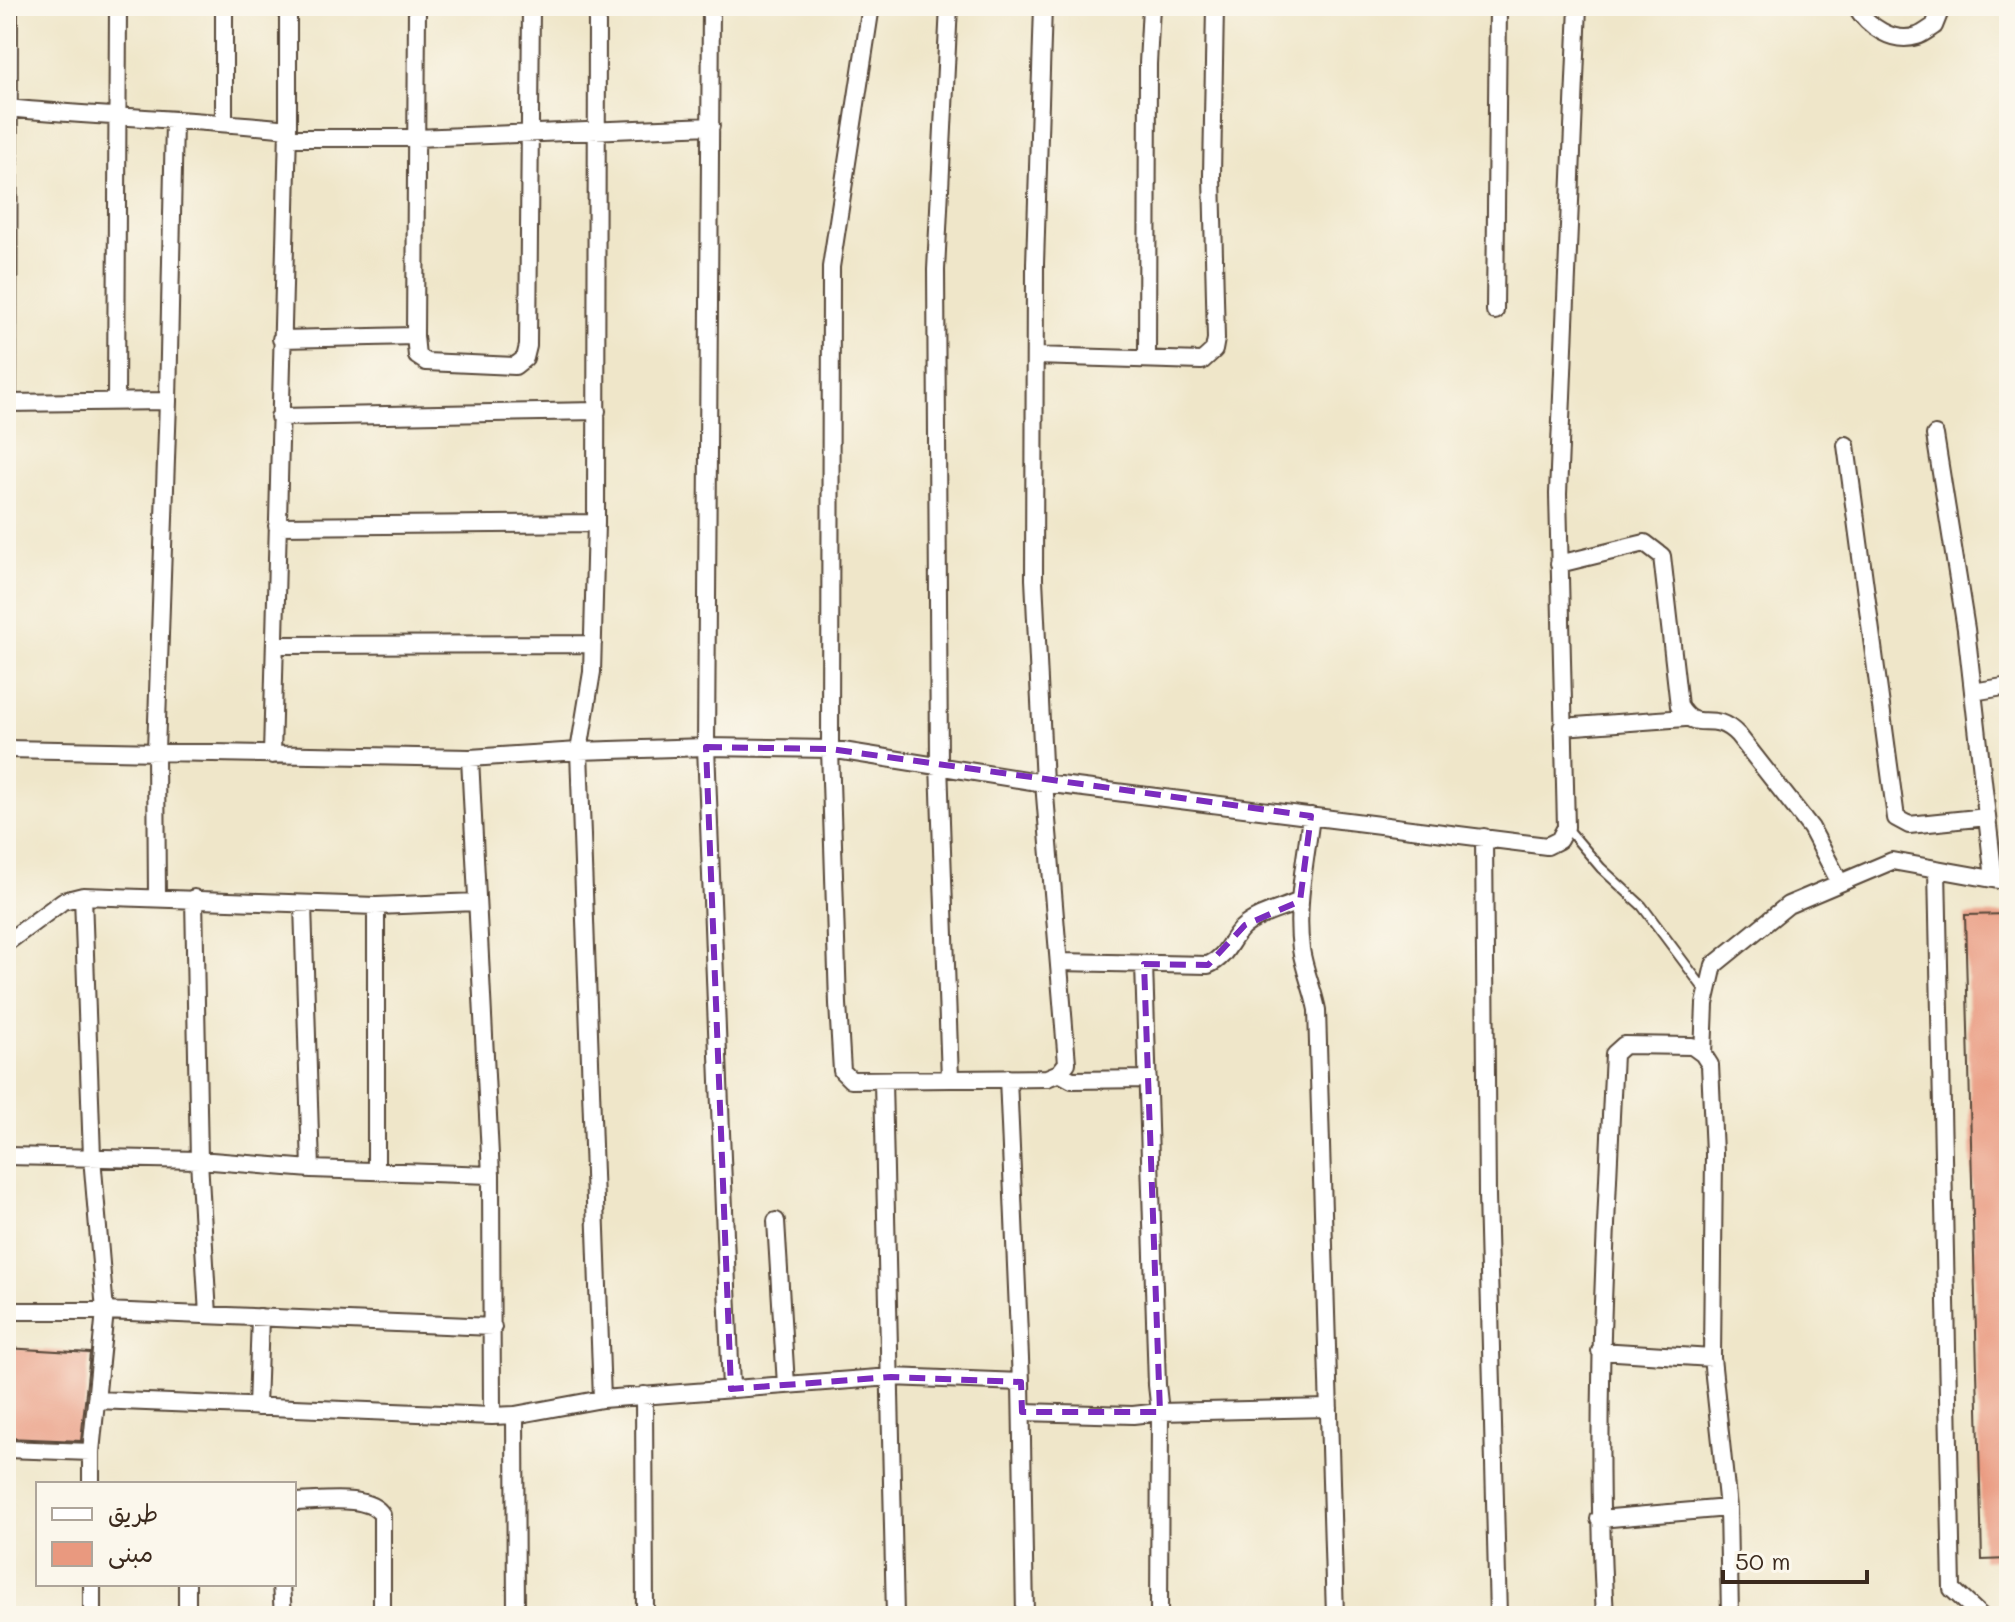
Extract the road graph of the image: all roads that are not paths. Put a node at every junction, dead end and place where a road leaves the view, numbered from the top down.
1 (9, 6) edge
2 (118, 6) edge
3 (224, 6) edge
4 (288, 6) edge
5 (417, 6) edge
6 (531, 6) edge
7 (597, 6) edge
8 (711, 6) edge
9 (871, 6) edge
10 (949, 6) edge
11 (1043, 6) edge
12 (1151, 6) edge
13 (1215, 6) edge
14 (1498, 6) edge
15 (1578, 6) edge
16 (1856, 6) edge
17 (1942, 6) edge
18 (7, 109) edge
19 (119, 118) junction
20 (174, 122) junction
21 (224, 122) junction
22 (711, 126) junction
23 (598, 131) junction
24 (528, 133) junction
25 (288, 134) junction
26 (416, 138) junction
27 (1495, 311) dead end
28 (415, 336) junction
29 (281, 339) junction
30 (1035, 356) junction
31 (1147, 359) junction
32 (168, 401) junction
33 (7, 402) edge
34 (116, 402) junction
35 (597, 411) junction
36 (279, 417) junction
37 (1935, 435) dead end
38 (1846, 445) dead end
39 (596, 523) junction
40 (277, 526) junction
41 (1559, 564) junction
42 (593, 644) junction
43 (275, 645) junction
44 (2009, 686) edge
45 (1973, 692) junction
46 (1685, 718) junction
47 (1562, 727) junction
48 (706, 747) junction
49 (6, 749) edge
50 (830, 749) junction
51 (156, 751) junction
52 (579, 751) junction
53 (272, 755) junction
54 (470, 758) junction
55 (939, 764) junction
56 (1044, 783) junction
57 (1311, 816) junction
58 (1987, 817) junction
59 (1566, 827) junction
60 (1484, 837) junction
61 (1937, 869) junction
62 (2002, 880) edge
63 (1840, 883) junction
64 (83, 896) junction
65 (157, 897) junction
66 (194, 898) junction
67 (1300, 901) junction
68 (477, 902) junction
69 (303, 904) junction
70 (376, 906) junction
71 (6, 943) edge
72 (1059, 962) junction
73 (1144, 964) junction
74 (1708, 993) junction
75 (1703, 1054) junction
76 (1059, 1073) junction
77 (1008, 1078) junction
78 (950, 1079) junction
79 (1148, 1079) junction
80 (883, 1081) junction
81 (6, 1156) edge
82 (92, 1157) junction
83 (199, 1160) junction
84 (311, 1169) junction
85 (376, 1171) junction
86 (491, 1175) junction
87 (776, 1221) dead end
88 (6, 1311) edge
89 (105, 1311) junction
90 (208, 1315) junction
91 (260, 1317) junction
92 (493, 1327) junction
93 (1600, 1351) junction
94 (1712, 1358) junction
95 (891, 1377) junction
96 (1021, 1382) junction
97 (786, 1385) junction
98 (731, 1389) junction
99 (644, 1395) junction
100 (602, 1399) junction
101 (96, 1400) junction
102 (257, 1407) junction
103 (1329, 1408) junction
104 (1022, 1412) junction
105 (1160, 1412) junction
106 (515, 1415) junction
107 (492, 1416) junction
108 (6, 1449) edge
109 (91, 1452) junction
110 (91, 1482) edge
111 (296, 1502) edge
112 (1728, 1508) junction
113 (1599, 1519) junction
114 (92, 1586) edge
115 (187, 1586) edge
116 (281, 1586) edge
117 (92, 1616) edge
118 (187, 1616) edge
119 (283, 1616) edge
120 (382, 1616) edge
121 (516, 1616) edge
122 (645, 1616) edge
123 (895, 1616) edge
124 (1025, 1616) edge
125 (1159, 1616) edge
126 (1335, 1616) edge
127 (1498, 1616) edge
128 (1605, 1616) edge
129 (1730, 1616) edge
130 (1981, 1616) edge

1 - 18 street
2 - 19 street
3 - 21 street
4 - 25 street
5 - 26 street
6 - 24 street
7 - 23 street
8 - 22 street
9 - 50 street
10 - 55 street
11 - 30 street
12 - 31 street
13 - 31 street
14 - 27 street
15 - 41 street
16 - 17 street
18 - 19 street
18 - 33 street
19 - 20 street
19 - 34 street
20 - 21 street
20 - 32 street
21 - 25 street
22 - 23 street
22 - 48 street
23 - 24 street
23 - 35 street
24 - 26 street
24 - 28 street
25 - 26 street
25 - 29 street
26 - 28 street
28 - 29 street
29 - 36 street
30 - 31 street
30 - 56 street
32 - 34 street
32 - 51 street
33 - 34 street
35 - 36 street
35 - 39 street
36 - 40 street
37 - 45 street
38 - 58 street
39 - 40 street
39 - 42 street
40 - 43 street
41 - 46 street
41 - 47 street
42 - 43 street
42 - 52 street
43 - 53 street
44 - 45 street
45 - 58 street
46 - 47 street
46 - 63 street
47 - 59 street
48 - 50 street
48 - 52 street
48 - 98 street
49 - 51 street
50 - 55 street
50 - 80 street
51 - 53 street
51 - 65 street
52 - 54 street
52 - 100 street
53 - 54 street
54 - 68 street
55 - 56 street
55 - 78 street
56 - 57 street
56 - 72 street
57 - 60 street
57 - 67 street
58 - 62 street
59 - 60 street
59 - 74 lane
60 - 127 street
61 - 62 street
61 - 63 street
61 - 130 street
63 - 74 street
64 - 65 street
64 - 71 street
64 - 82 street
65 - 66 street
66 - 69 street
66 - 83 street
67 - 73 street
67 - 103 street
68 - 70 street
68 - 86 street
69 - 70 street
69 - 84 street
70 - 85 street
72 - 73 street
72 - 76 street
73 - 79 street
74 - 75 street
75 - 93 street
75 - 94 street
76 - 77 street
76 - 79 street
77 - 78 street
77 - 96 street
78 - 80 street
79 - 105 street
80 - 95 street
81 - 82 street
82 - 83 street
82 - 89 street
83 - 84 street
83 - 90 street
84 - 85 street
85 - 86 street
86 - 92 street
87 - 97 street
88 - 89 street
89 - 90 street
89 - 101 street
90 - 91 street
91 - 92 street
91 - 102 street
92 - 107 street
93 - 94 street
93 - 113 street
94 - 112 street
95 - 96 street
95 - 97 street
95 - 123 street
96 - 104 street
97 - 98 street
98 - 99 street
99 - 100 street
99 - 122 street
100 - 106 street
101 - 102 street
101 - 109 street
102 - 107 street
103 - 105 street
103 - 126 street
104 - 105 street
104 - 124 street
105 - 125 street
106 - 107 street
106 - 121 street
108 - 109 street
109 - 110 street
111 - 120 street
112 - 113 street
112 - 129 street
113 - 128 street
114 - 117 street
115 - 118 street
116 - 119 street

